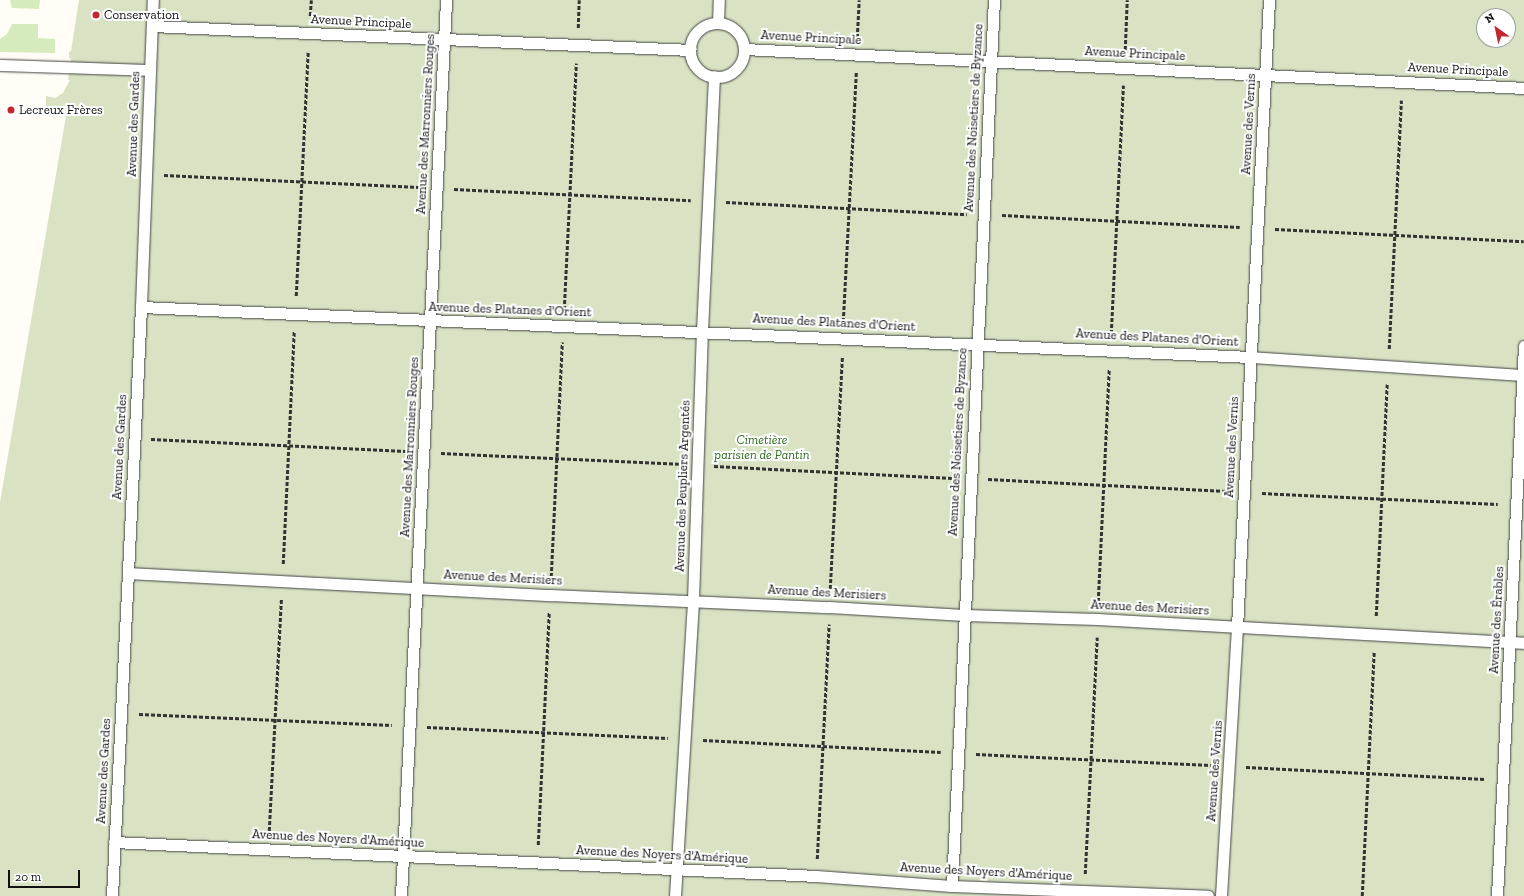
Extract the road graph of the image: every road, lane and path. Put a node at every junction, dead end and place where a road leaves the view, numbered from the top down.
1 (153, 0) edge
2 (310, 0) edge
3 (446, 0) edge
4 (579, 0) edge
5 (719, 0) edge
6 (859, 0) edge
7 (994, 0) edge
8 (1127, 0) edge
9 (1270, 0) edge
10 (718, 22) junction
11 (152, 26) junction
12 (309, 33) junction
13 (444, 40) junction
14 (577, 45) junction
15 (744, 49) junction
16 (690, 50) junction
17 (856, 54) junction
18 (991, 61) junction
19 (0, 65) edge
20 (1124, 68) junction
21 (149, 70) junction
22 (1266, 75) junction
23 (714, 76) junction
24 (1402, 82) junction
25 (1524, 88) edge
26 (146, 174) junction
27 (302, 182) junction
28 (437, 188) junction
29 (570, 195) junction
30 (708, 201) junction
31 (849, 208) junction
32 (983, 214) junction
33 (1117, 221) junction
34 (1258, 228) junction
35 (1395, 235) junction
36 (1524, 241) edge
37 (141, 307) junction
38 (295, 313) junction
39 (431, 321) junction
40 (563, 326) junction
41 (702, 331) junction
42 (842, 337) junction
43 (976, 344) junction
44 (1524, 346) edge
45 (1110, 350) junction
46 (1250, 357) junction
47 (1388, 366) junction
48 (1523, 375) edge
49 (134, 438) junction
50 (289, 446) junction
51 (424, 452) junction
52 (557, 459) junction
53 (697, 465) junction
54 (836, 472) junction
55 (970, 478) junction
56 (1104, 485) junction
57 (1244, 492) junction
58 (1382, 499) junction
59 (1516, 505) junction
60 (128, 572) junction
61 (282, 581) junction
62 (417, 588) junction
63 (550, 595) junction
64 (693, 600) junction
65 (829, 607) junction
66 (964, 615) junction
67 (1098, 619) junction
68 (1237, 627) junction
69 (1375, 634) junction
70 (1510, 642) junction
71 (1524, 643) edge
72 (121, 713) junction
73 (275, 720) junction
74 (410, 726) junction
75 (544, 732) junction
76 (686, 739) junction
77 (822, 746) junction
78 (957, 753) junction
79 (1091, 759) junction
80 (1230, 766) junction
81 (1368, 773) junction
82 (1502, 779) junction
83 (114, 842) junction
84 (269, 850) junction
85 (403, 857) junction
86 (537, 863) junction
87 (677, 870) junction
88 (816, 876) junction
89 (952, 886) junction
90 (1084, 891) junction
91 (112, 896) edge
92 (401, 896) edge
93 (675, 896) edge
94 (1208, 896) edge
95 (1221, 896) edge
96 (1362, 896) edge
97 (1497, 896) edge

1 - 11 lane, Avenue des Gardes
2 - 12 path
3 - 13 lane, Avenue des Marronniers Rouges
4 - 14 path
5 - 10 lane
6 - 17 path
7 - 18 lane, Avenue des Noisetiers de Byzance
8 - 20 path
9 - 22 lane, Avenue des Vernis
10 - 15 lane
10 - 16 lane
11 - 12 lane, Avenue Principale
11 - 21 lane, Avenue des Gardes
12 - 13 lane, Avenue Principale
12 - 27 path
13 - 14 lane, Avenue Principale
13 - 28 lane, Avenue des Marronniers Rouges
14 - 16 lane, Avenue Principale
14 - 29 path
15 - 17 lane, Avenue Principale
15 - 23 lane
16 - 23 lane
17 - 18 lane, Avenue Principale
17 - 31 path
18 - 20 lane, Avenue Principale
18 - 32 lane, Avenue des Noisetiers de Byzance
19 - 21 lane
20 - 22 lane, Avenue Principale
20 - 33 path
21 - 26 lane, Avenue des Gardes
22 - 24 lane, Avenue Principale
22 - 34 lane, Avenue des Vernis
23 - 30 lane, Avenue des Peupliers Argentés
24 - 25 lane, Avenue Principale
24 - 35 path
26 - 27 path
26 - 37 lane, Avenue des Gardes
27 - 28 path
27 - 38 path
28 - 29 path
28 - 39 lane, Avenue des Marronniers Rouges
29 - 30 path
29 - 40 path
30 - 31 path
30 - 41 lane, Avenue des Peupliers Argentés
31 - 32 path
31 - 42 path
32 - 33 path
32 - 43 lane, Avenue des Noisetiers de Byzance
33 - 34 path
33 - 45 path
34 - 35 path
34 - 46 lane, Avenue des Vernis
35 - 36 path
35 - 47 path
37 - 38 lane, Avenue des Platanes d'Orient
37 - 49 lane, Avenue des Gardes
38 - 39 lane, Avenue des Platanes d'Orient
38 - 50 path
39 - 40 lane, Avenue des Platanes d'Orient
39 - 51 lane, Avenue des Marronniers Rouges
40 - 41 lane, Avenue des Platanes d'Orient
40 - 52 path
41 - 42 lane, Avenue des Platanes d'Orient
41 - 53 lane, Avenue des Peupliers Argentés
42 - 43 lane, Avenue des Platanes d'Orient
42 - 54 path
43 - 45 lane, Avenue des Platanes d'Orient
43 - 55 lane, Avenue des Noisetiers de Byzance
44 - 48 lane, Avenue des Érables
45 - 46 lane, Avenue des Platanes d'Orient
45 - 56 path
46 - 47 lane, Avenue des Platanes d'Orient
46 - 57 lane, Avenue des Vernis
47 - 48 lane, Avenue des Platanes d'Orient
47 - 58 path
48 - 59 lane, Avenue des Érables
49 - 50 path
49 - 60 lane, Avenue des Gardes
50 - 51 path
50 - 61 path
51 - 52 path
51 - 62 lane, Avenue des Marronniers Rouges
52 - 53 path
52 - 63 path
53 - 54 path
53 - 64 lane, Avenue des Peupliers Argentés
54 - 55 path
54 - 65 path
55 - 56 path
55 - 66 lane, Avenue des Noisetiers de Byzance
56 - 57 path
56 - 67 path
57 - 58 path
57 - 68 lane, Avenue des Vernis
58 - 59 path
58 - 69 path
59 - 70 lane, Avenue des Érables
60 - 61 lane, Avenue des Merisiers
60 - 72 lane, Avenue des Gardes
61 - 62 lane, Avenue des Merisiers
61 - 73 path
62 - 63 lane, Avenue des Merisiers
62 - 74 lane, Avenue des Marronniers Rouges
63 - 64 lane, Avenue des Merisiers
63 - 75 path
64 - 65 lane, Avenue des Merisiers
64 - 76 lane, Avenue des Peupliers Argentés
65 - 66 lane, Avenue des Merisiers
65 - 77 path
66 - 67 lane, Avenue des Merisiers
66 - 78 lane, Avenue des Noisetiers de Byzance
67 - 68 lane, Avenue des Merisiers
67 - 79 path
68 - 69 lane, Avenue des Merisiers
68 - 80 lane, Avenue des Vernis
69 - 70 lane, Avenue des Merisiers
69 - 81 path
70 - 71 lane, Avenue des Merisiers
70 - 82 lane, Avenue des Érables
72 - 73 path
72 - 83 lane, Avenue des Gardes
73 - 74 path
73 - 84 path
74 - 75 path
74 - 85 lane, Avenue des Marronniers Rouges
75 - 76 path
75 - 86 path
76 - 77 path
76 - 87 lane, Avenue des Peupliers Argentés
77 - 78 path
77 - 88 path
78 - 79 path
78 - 89 lane, Avenue des Noisetiers de Byzance
79 - 80 path
79 - 90 path
80 - 81 path
80 - 95 lane, Avenue des Vernis
81 - 82 path
81 - 96 path
82 - 97 lane, Avenue des Érables
83 - 84 lane, Avenue des Noyers d'Amérique
83 - 91 lane, Avenue des Gardes
84 - 85 lane, Avenue des Noyers d'Amérique
85 - 86 lane, Avenue des Noyers d'Amérique
85 - 92 lane, Avenue des Marronniers Rouges
86 - 87 lane, Avenue des Noyers d'Amérique
87 - 88 lane, Avenue des Noyers d'Amérique
87 - 93 lane, Avenue des Peupliers Argentés
88 - 89 lane, Avenue des Noyers d'Amérique
89 - 90 lane, Avenue des Noyers d'Amérique
90 - 94 lane, Avenue des Noyers d'Amérique

